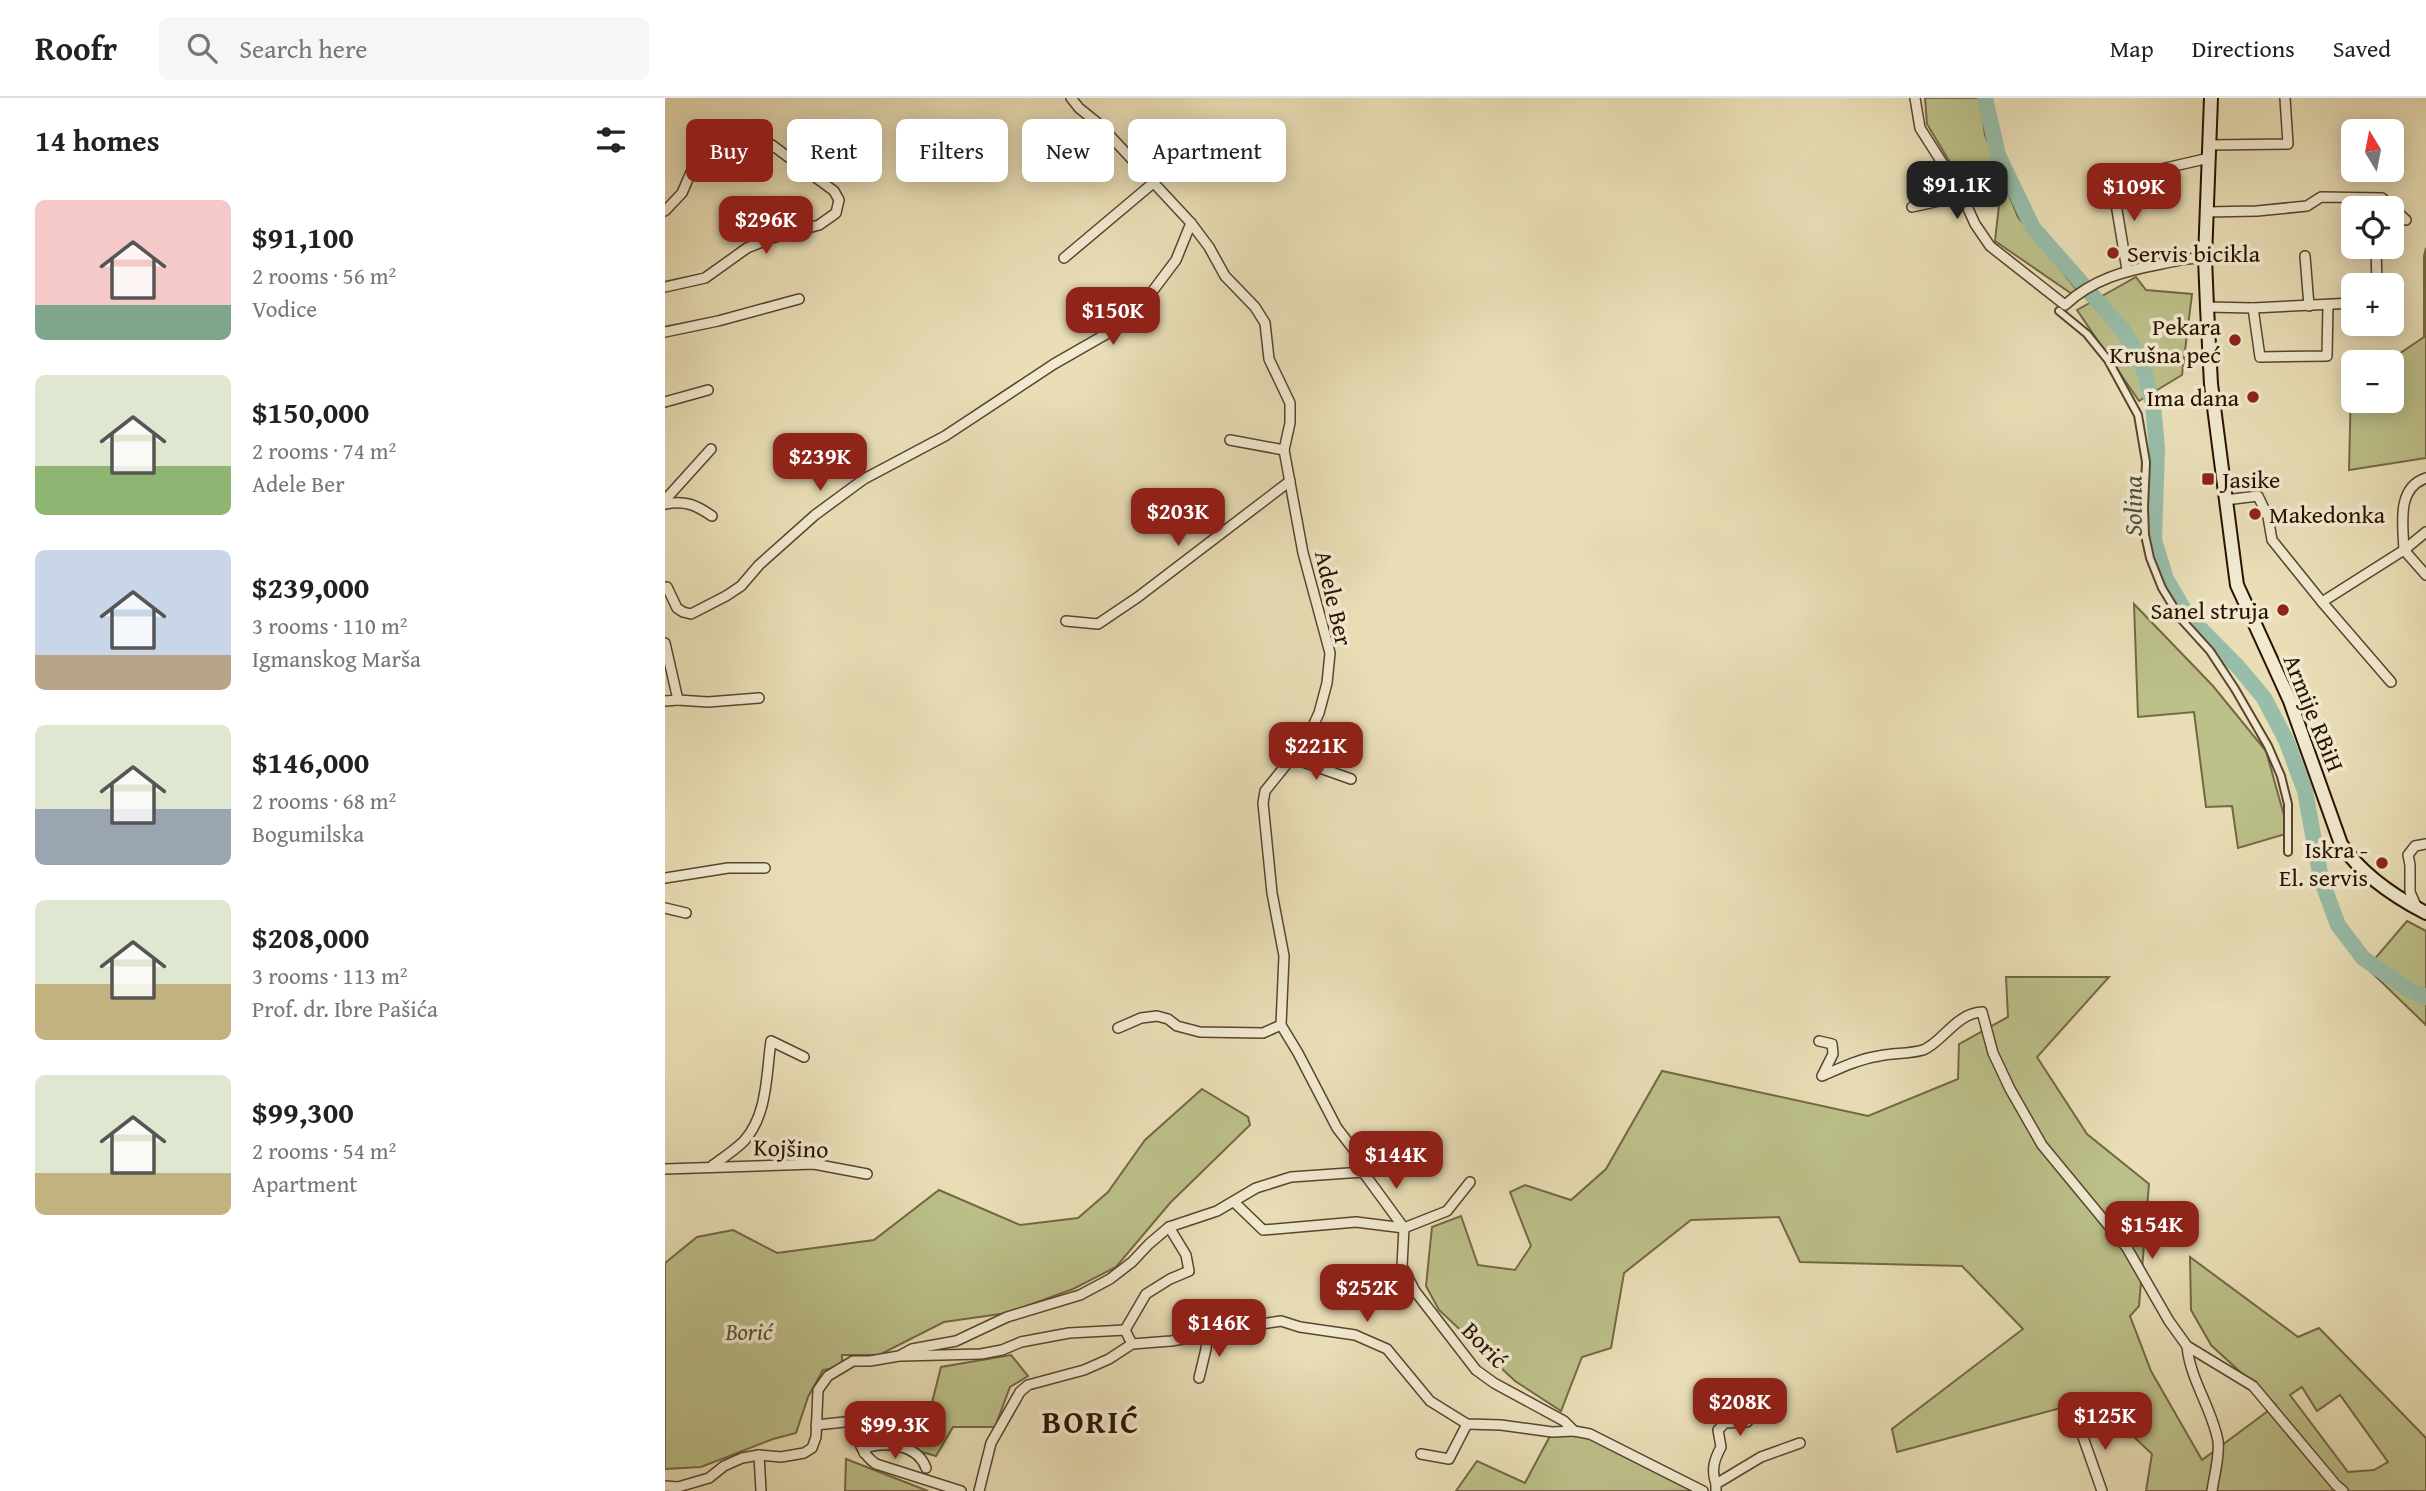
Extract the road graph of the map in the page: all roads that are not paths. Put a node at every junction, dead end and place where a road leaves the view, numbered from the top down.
1 (1071, 98) edge
2 (1915, 98) edge
3 (2211, 98) edge
4 (2285, 98) edge
5 (2210, 152) junction
6 (1153, 184) junction
7 (1962, 196) junction
8 (1912, 207) dead end
9 (665, 211) edge
10 (2206, 212) junction
11 (2406, 220) dead end
12 (1191, 223) junction
13 (2305, 256) dead end
14 (1064, 258) dead end
15 (2205, 258) junction
16 (2127, 270) junction
17 (665, 287) edge
18 (799, 299) dead end
19 (2341, 304) edge
20 (2065, 305) junction
21 (2328, 305) junction
22 (2309, 306) junction
23 (2207, 307) junction
24 (2253, 308) junction
25 (665, 332) edge
26 (708, 390) dead end
27 (665, 402) edge
28 (1230, 440) dead end
29 (711, 449) dead end
30 (1284, 450) junction
31 (2426, 478) edge
32 (1290, 481) junction
33 (2225, 500) junction
34 (665, 502) edge
35 (712, 516) dead end
36 (2426, 532) edge
37 (2404, 550) junction
38 (2426, 575) edge
39 (665, 588) edge
40 (2322, 601) junction
41 (1066, 621) dead end
42 (665, 643) edge
43 (2391, 682) dead end
44 (759, 698) dead end
45 (678, 700) junction
46 (665, 701) edge
47 (1292, 758) junction
48 (1351, 779) dead end
49 (2426, 844) edge
50 (2288, 852) dead end
51 (765, 868) dead end
52 (665, 878) edge
53 (665, 908) edge
54 (2421, 911) edge
55 (686, 913) dead end
56 (1280, 1025) junction
57 (1118, 1028) dead end
58 (1819, 1041) dead end
59 (804, 1057) dead end
60 (713, 1165) junction
61 (665, 1168) edge
62 (1363, 1172) junction
63 (867, 1174) dead end
64 (1470, 1182) dead end
65 (1234, 1202) junction
66 (1169, 1227) junction
67 (1404, 1228) junction
68 (1125, 1330) junction
69 (1207, 1335) junction
70 (1132, 1345) junction
71 (2187, 1346) junction
72 (899, 1356) junction
73 (1199, 1378) dead end
74 (1766, 1401) dead end
75 (2078, 1423) dead end
76 (816, 1424) junction
77 (1467, 1424) junction
78 (1574, 1431) junction
79 (1800, 1443) dead end
80 (864, 1453) junction
81 (1421, 1454) dead end
82 (759, 1455) junction
83 (926, 1468) dead end
84 (665, 1486) edge
85 (1716, 1488) edge
86 (761, 1491) edge
87 (961, 1491) edge
88 (979, 1491) edge
89 (1703, 1491) edge
90 (2102, 1491) edge
91 (2212, 1491) edge
92 (2343, 1491) edge

1 - 6 street, Adele Ber
2 - 7 street
3 - 5 main road, Armije RBiH
4 - 5 street
5 - 10 main road, Armije RBiH
5 - 16 street
6 - 12 street, Adele Ber
6 - 14 street
7 - 8 street
7 - 20 street
9 - 17 street
10 - 11 street
10 - 15 main road, Armije RBiH
12 - 30 street, Adele Ber
12 - 39 street
13 - 22 street
15 - 16 street
15 - 23 main road, Armije RBiH
16 - 20 street
18 - 25 street
19 - 21 street
20 - 50 street
21 - 22 street
21 - 24 street
22 - 24 street
23 - 24 street
23 - 33 main road, Armije RBiH
26 - 27 street
28 - 30 street
29 - 34 street
30 - 32 street, Adele Ber
31 - 37 street
32 - 41 street
32 - 47 street, Adele Ber
33 - 40 street
33 - 54 main road, Armije RBiH
34 - 35 street
36 - 37 street
37 - 38 street
37 - 40 street
40 - 43 street
42 - 45 street
44 - 45 street
45 - 46 street
47 - 48 street
47 - 56 street, Adele Ber
49 - 54 street, Armije RBiH
51 - 52 street
53 - 55 street
56 - 57 street
56 - 62 street
58 - 71 street
59 - 60 street, Kojšino
60 - 61 street, Kojšino
60 - 63 street, Kojšino
62 - 65 street
62 - 67 street
64 - 67 street
65 - 66 street
65 - 67 street
66 - 68 street
66 - 72 street
67 - 78 street, Borić
68 - 70 street
68 - 72 street
69 - 70 street
69 - 73 street
69 - 77 street
70 - 88 street
71 - 91 street
71 - 92 street
72 - 76 street
74 - 85 street
75 - 90 street
76 - 80 street
76 - 82 street
77 - 78 street
77 - 81 street
78 - 89 street
79 - 85 street
80 - 83 street
80 - 87 street
82 - 84 street
82 - 86 street

